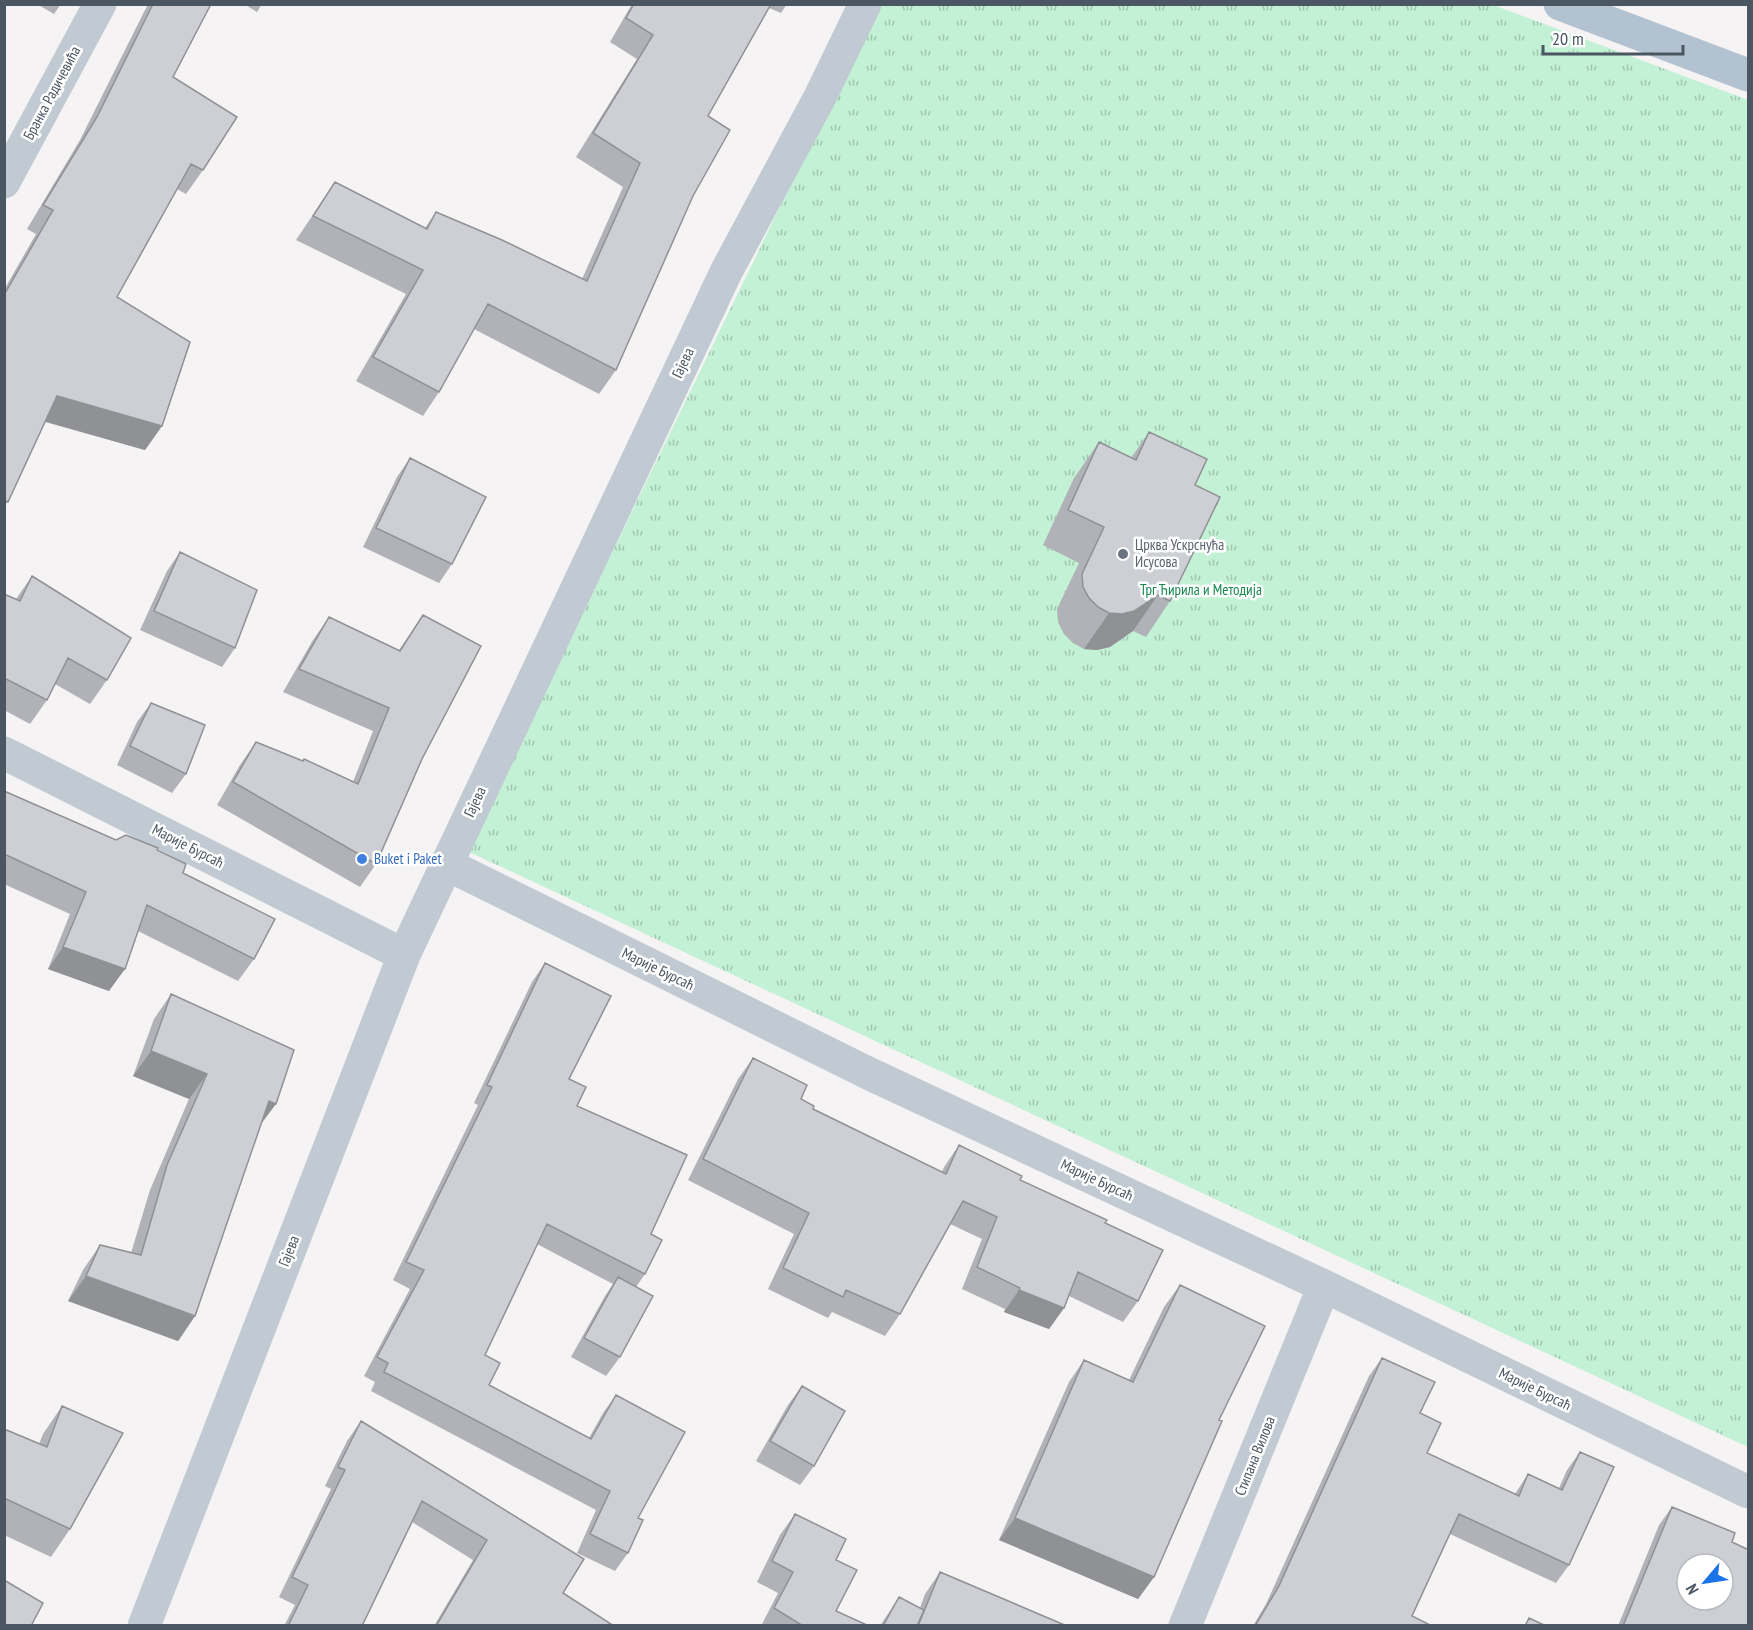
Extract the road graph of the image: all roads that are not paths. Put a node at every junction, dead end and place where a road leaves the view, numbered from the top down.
1 (100, 4) edge
2 (865, 4) edge
3 (1560, 4) edge
4 (1749, 75) edge
5 (4, 182) edge
6 (4, 753) edge
7 (446, 864) junction
8 (404, 955) junction
9 (1324, 1286) junction
10 (1749, 1492) edge
11 (144, 1626) edge
12 (1185, 1626) edge

1 - 5 street, Бранка Радичевића
2 - 7 street, Гајева
3 - 4 main road
6 - 8 street, Марије Бурсаћ
7 - 8 street, Гајева
7 - 9 street, Марије Бурсаћ
8 - 11 street, Гајева
9 - 10 street, Марије Бурсаћ
9 - 12 street, Стипана Вилова

